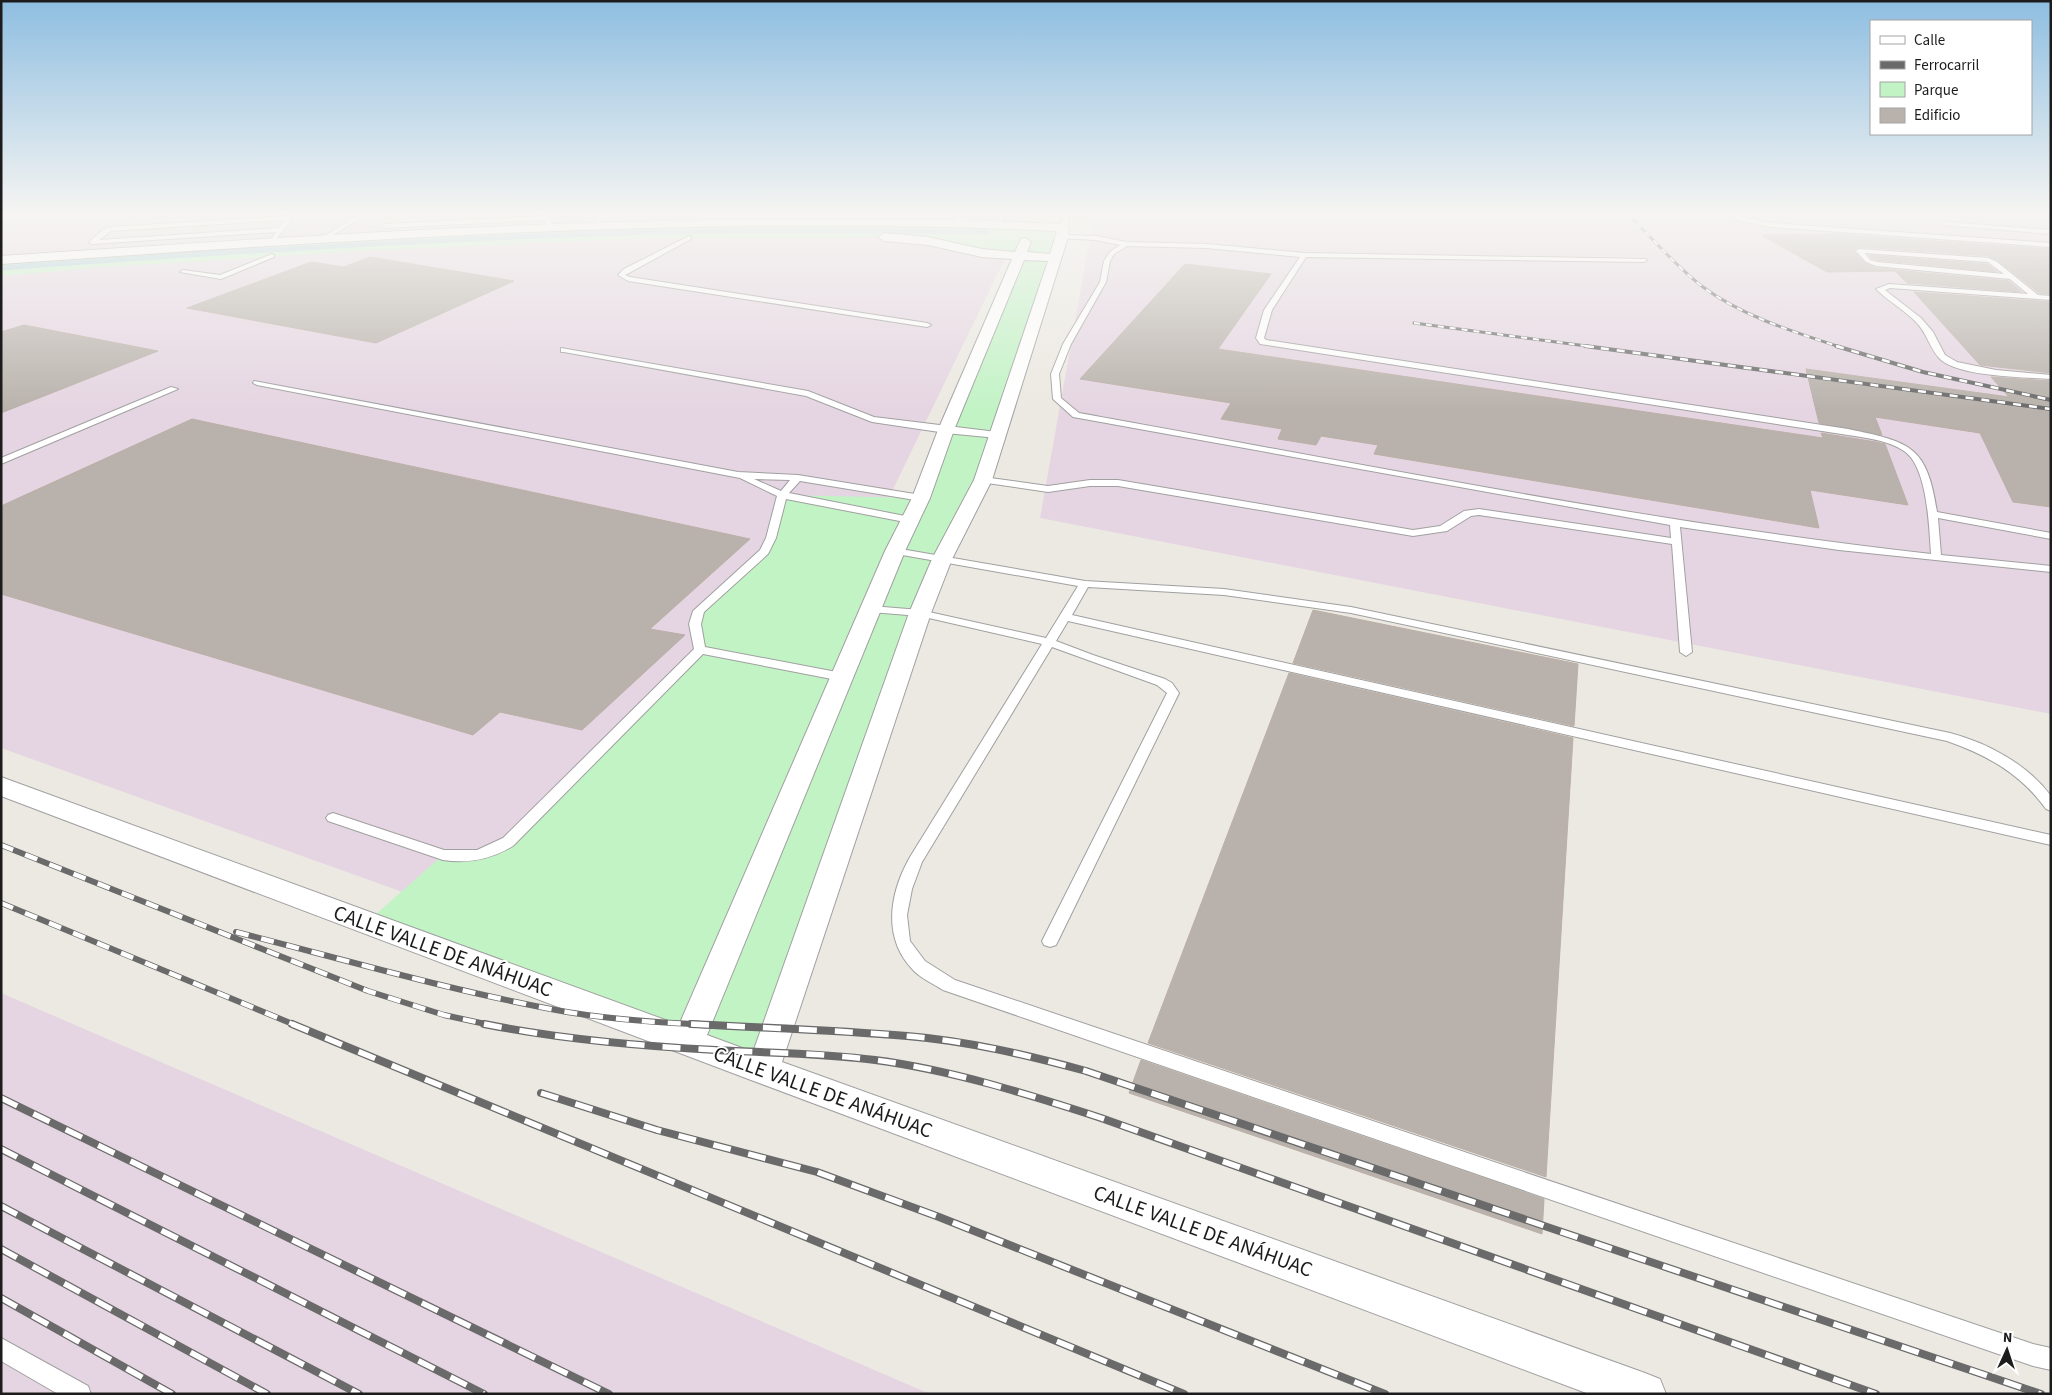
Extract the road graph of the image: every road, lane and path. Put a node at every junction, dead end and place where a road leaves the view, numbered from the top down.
1 (635, 280) edge
2 (1009, 280) edge
3 (1047, 280) edge
4 (1103, 280) edge
5 (1288, 280) edge
6 (2016, 280) edge
7 (2036, 297) junction
8 (2051, 298) edge
9 (927, 325) dead end
10 (564, 350) dead end
11 (2051, 377) edge
12 (257, 383) dead end
13 (174, 389) dead end
14 (946, 430) junction
15 (996, 435) junction
16 (1, 462) edge
17 (738, 475) junction
18 (798, 478) junction
19 (983, 480) junction
20 (782, 495) junction
21 (921, 498) junction
22 (1933, 514) junction
23 (910, 520) junction
24 (1675, 523) junction
25 (2051, 536) edge
26 (1677, 542) junction
27 (895, 551) junction
28 (1936, 558) junction
29 (942, 559) junction
30 (2051, 569) edge
31 (1085, 584) junction
32 (872, 609) junction
33 (920, 613) junction
34 (1064, 617) junction
35 (1049, 642) junction
36 (700, 650) junction
37 (1686, 652) dead end
38 (842, 677) junction
39 (1, 786) edge
40 (2051, 806) edge
41 (333, 818) dead end
42 (2051, 840) edge
43 (1050, 941) dead end
44 (688, 1042) junction
45 (763, 1070) junction
46 (1, 1349) edge
47 (2051, 1359) edge
48 (80, 1394) edge
49 (1645, 1394) edge

1 - 9 lane
2 - 14 street
3 - 15 street
4 - 24 lane
5 - 22 lane
6 - 7 lane
7 - 8 lane
7 - 11 lane
10 - 14 lane
12 - 17 lane
13 - 16 lane
14 - 15 lane
14 - 21 street
15 - 19 street
17 - 18 lane
17 - 20 lane
18 - 20 lane
18 - 21 lane
19 - 26 lane
19 - 29 street
20 - 23 lane
20 - 36 lane
21 - 23 street
22 - 25 lane
22 - 28 lane
23 - 27 street
24 - 26 lane
24 - 28 lane
26 - 37 lane
27 - 29 lane
27 - 32 street
28 - 30 lane
29 - 31 lane
29 - 33 street
31 - 34 lane
31 - 40 lane
32 - 33 lane
32 - 38 street
33 - 35 lane
33 - 45 street
34 - 35 lane
34 - 42 lane
35 - 43 lane
35 - 47 lane
36 - 38 lane
36 - 41 lane
38 - 44 street
39 - 44 street, CALLE VALLE DE ANÁHUAC
44 - 45 street, CALLE VALLE DE ANÁHUAC
45 - 49 street, CALLE VALLE DE ANÁHUAC
46 - 48 lane

